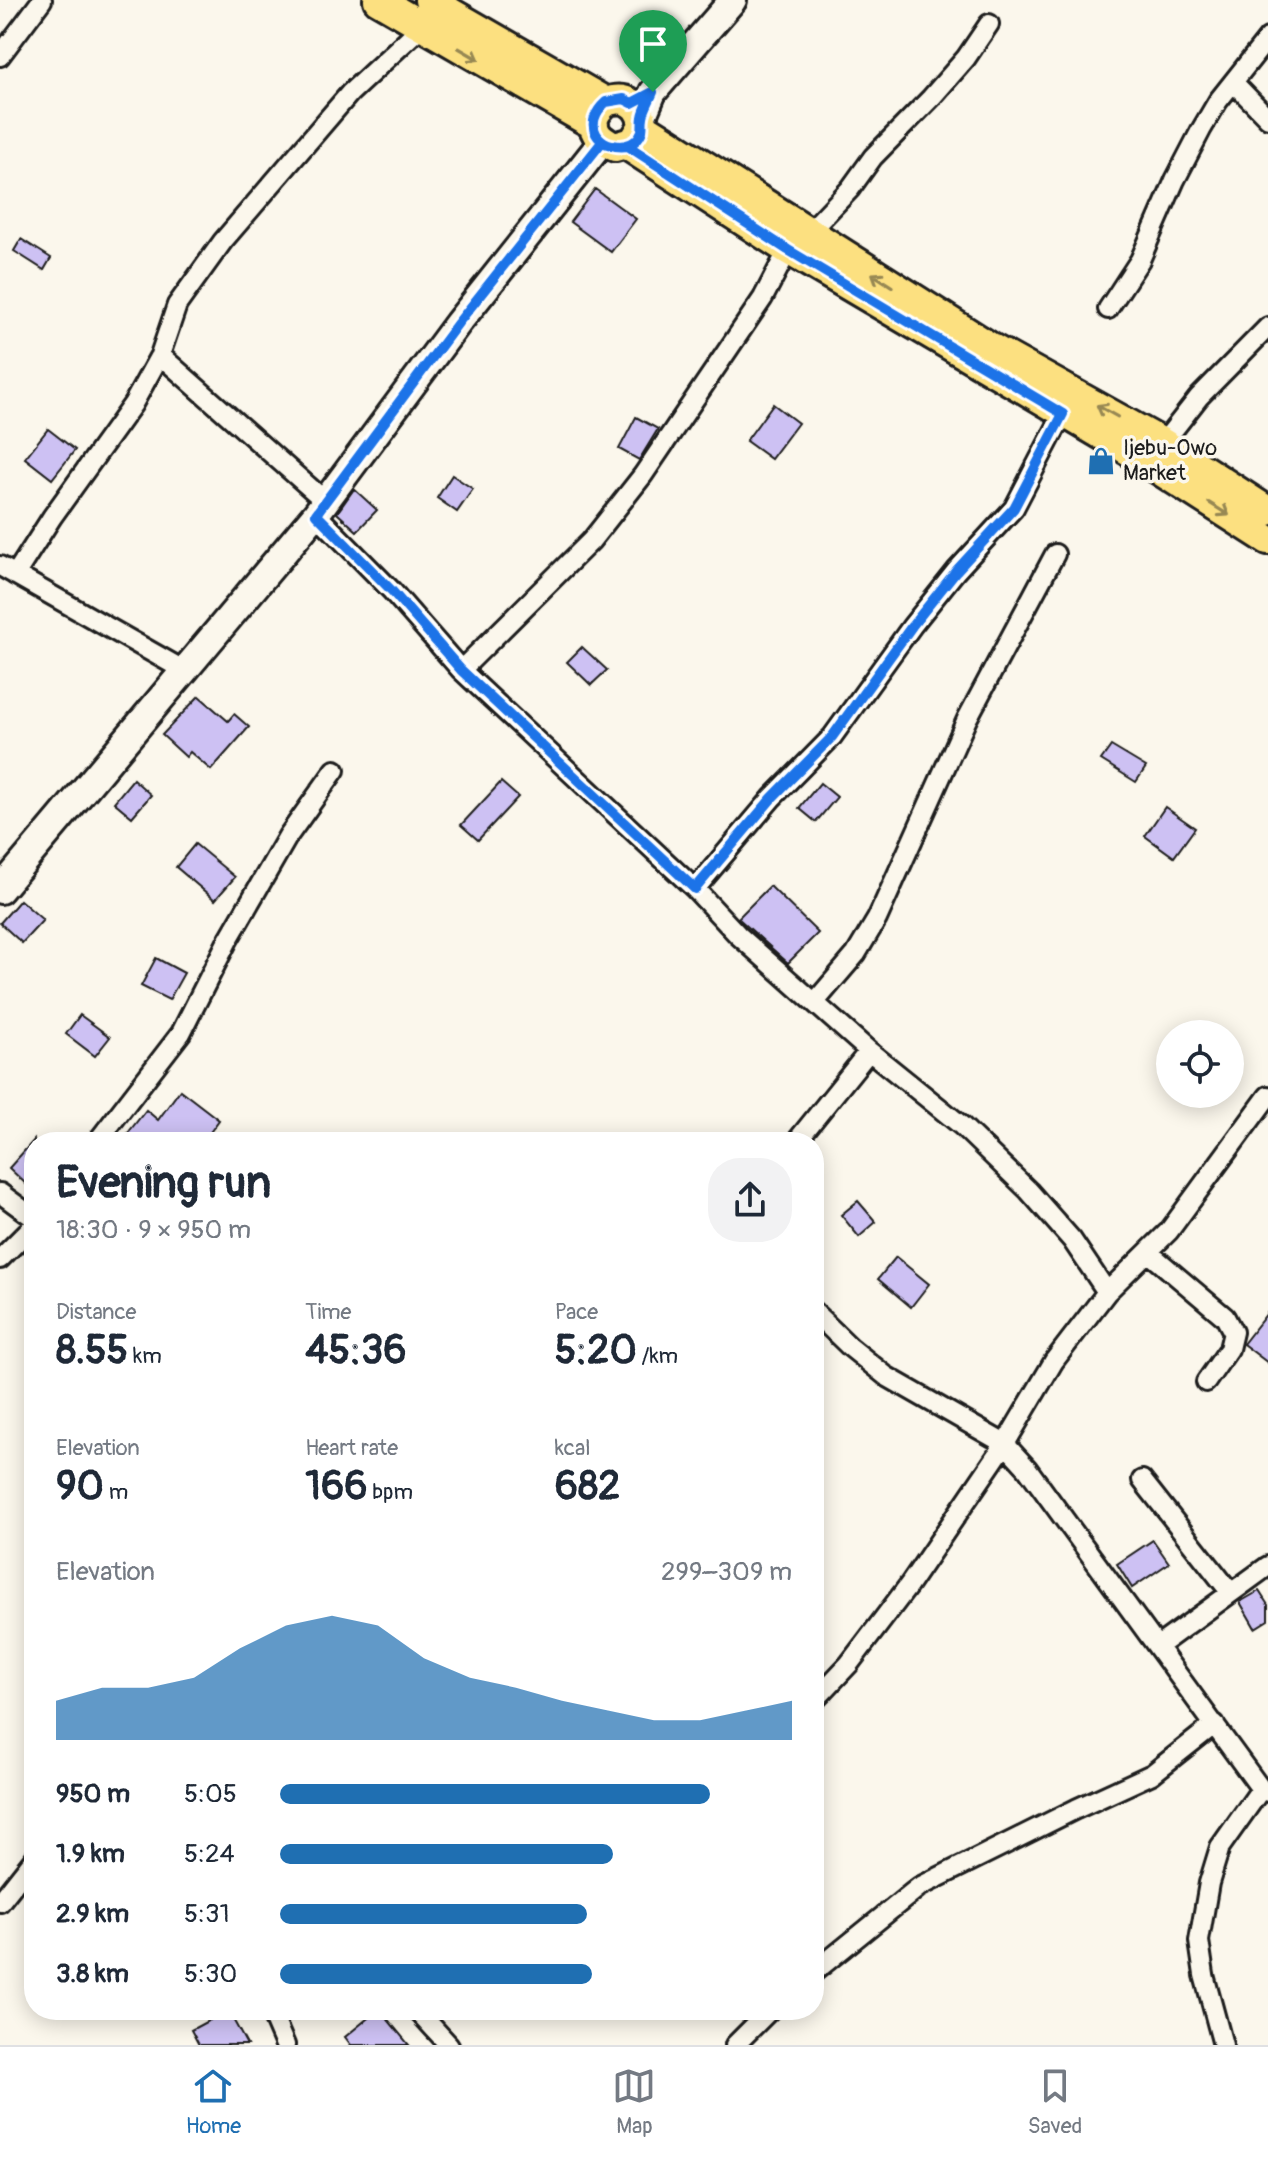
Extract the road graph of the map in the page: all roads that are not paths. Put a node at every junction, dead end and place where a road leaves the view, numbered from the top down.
1 (42, 0) edge
2 (378, 0) edge
3 (733, 0) edge
4 (425, 13) edge
5 (989, 24) dead end
6 (1268, 38) edge
7 (4, 44) edge
8 (1233, 82) junction
9 (1268, 118) edge
10 (625, 119) junction
11 (810, 231) junction
12 (788, 250) junction
13 (1108, 309) dead end
14 (1268, 327) edge
15 (160, 355) junction
16 (1063, 414) junction
17 (1163, 443) junction
18 (320, 507) junction
19 (1268, 511) edge
20 (1268, 540) edge
21 (1055, 554) dead end
22 (8, 570) edge
23 (461, 670) junction
24 (185, 671) junction
25 (335, 770) dead end
26 (695, 889) junction
27 (0, 890) edge
28 (815, 1002) junction
29 (869, 1051) junction
30 (1268, 1096) edge
31 (105, 1132) edge
32 (804, 1132) edge
33 (0, 1193) edge
34 (24, 1211) edge
35 (24, 1235) edge
36 (1148, 1252) junction
37 (0, 1259) edge
38 (1107, 1292) junction
39 (824, 1322) edge
40 (1206, 1382) dead end
41 (1005, 1444) junction
42 (1142, 1480) dead end
43 (1268, 1566) edge
44 (1231, 1593) junction
45 (1158, 1646) junction
46 (824, 1690) edge
47 (1215, 1724) junction
48 (1264, 1790) edge
49 (24, 1872) edge
50 (0, 1902) edge
51 (824, 1964) edge
52 (274, 2020) edge
53 (426, 2020) edge
54 (760, 2020) edge
55 (285, 2045) edge
56 (449, 2045) edge
57 (735, 2045) edge
58 (1223, 2045) edge

1 - 7 street
2 - 4 main road
3 - 10 street
4 - 10 main road
4 - 15 street
5 - 11 street
6 - 8 street
8 - 9 street
8 - 13 street
10 - 11 main road
10 - 12 main road
10 - 18 street
17 -> 11 main road
12 - 16 main road
12 - 23 street
14 - 17 street
15 - 18 street
15 - 22 street
16 -> 20 main road
16 - 26 street
17 - 19 main road
18 - 23 street
18 - 24 street
21 - 28 street
22 - 24 street
23 - 26 street
24 - 27 street
25 - 31 street
26 - 28 street
28 - 29 street
29 - 32 street
29 - 38 street
30 - 36 street
33 - 34 street
35 - 37 street
36 - 38 street
36 - 40 street
38 - 41 street
39 - 41 street
41 - 45 street
41 - 46 street
42 - 44 street
43 - 44 street
44 - 45 street
45 - 47 street
47 - 48 street
47 - 51 street
48 - 58 street
49 - 50 street
52 - 55 street
53 - 56 street
54 - 57 street

